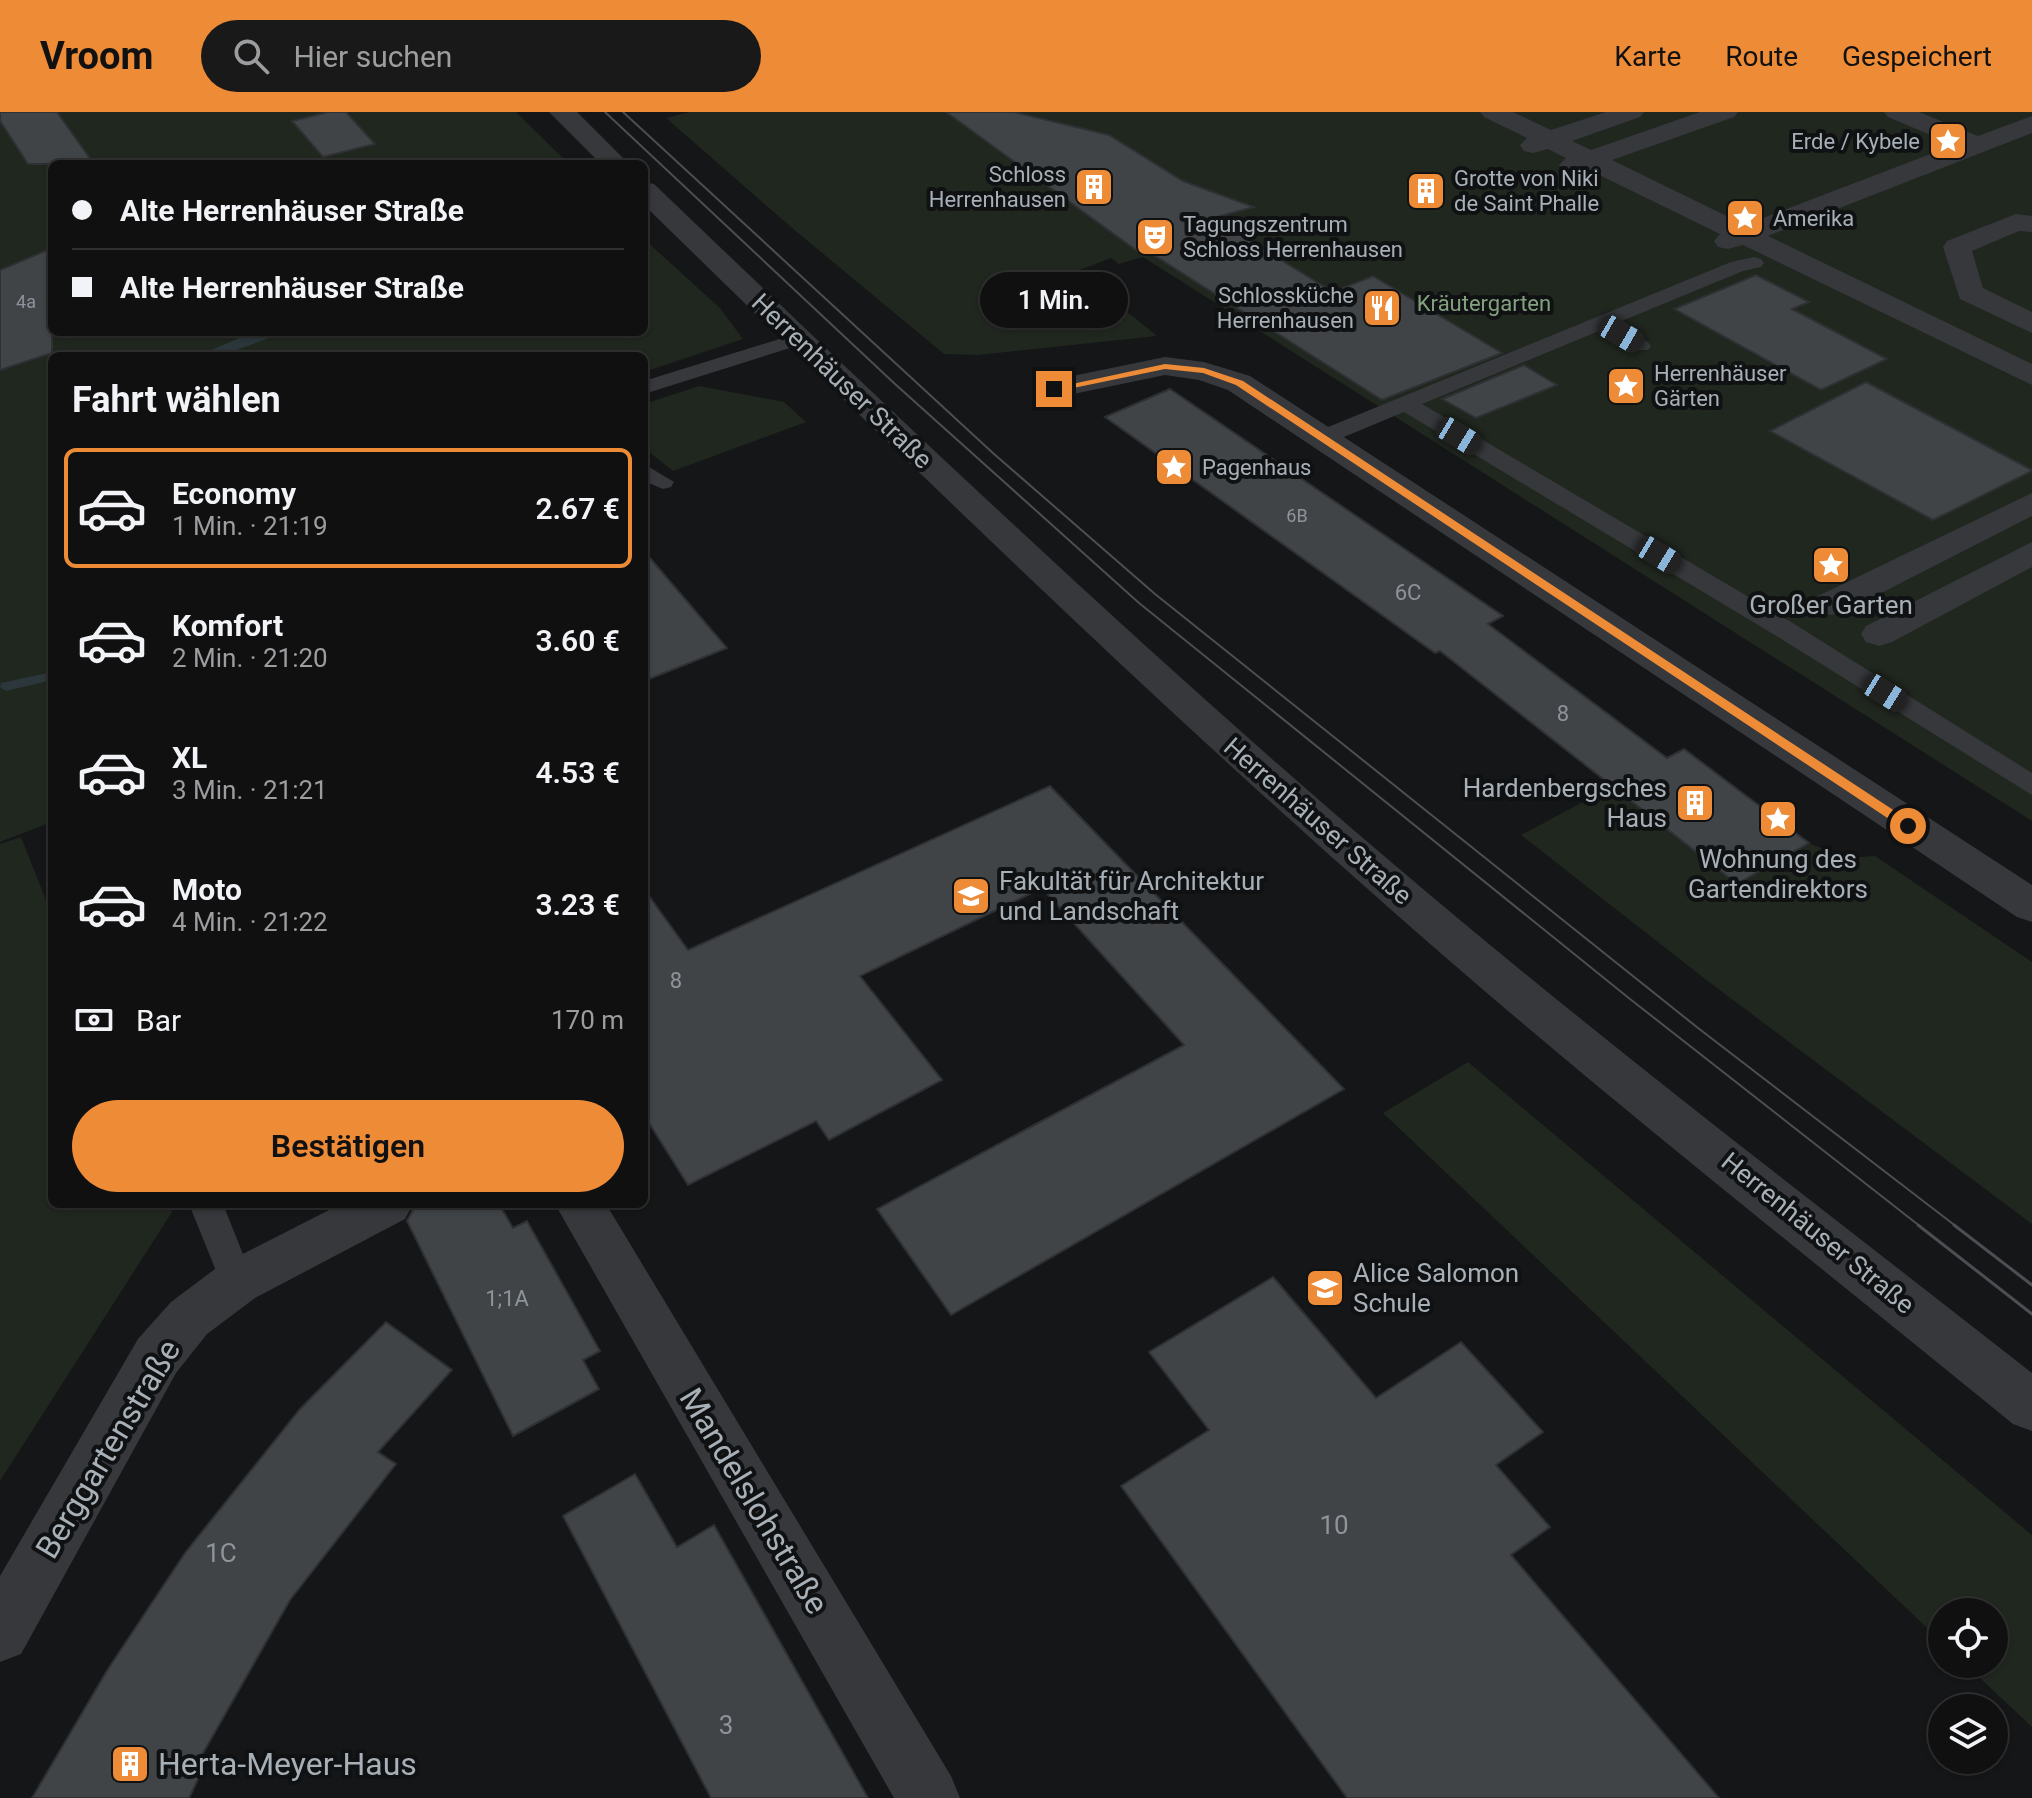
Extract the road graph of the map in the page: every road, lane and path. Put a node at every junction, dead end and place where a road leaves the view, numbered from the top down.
1 (562, 112) edge
2 (1493, 112) edge
3 (1631, 112) edge
4 (1725, 112) edge
5 (1897, 112) edge
6 (1961, 112) edge
7 (2021, 128) edge
8 (1540, 143) junction
9 (2032, 152) edge
10 (1981, 158) junction
11 (612, 160) edge
12 (1580, 162) junction
13 (648, 194) edge
14 (2032, 224) edge
15 (1734, 239) junction
16 (1809, 241) dead end
17 (1767, 258) junction
18 (2021, 319) edge
19 (1601, 323) junction
20 (799, 339) junction
21 (1944, 345) junction
22 (1641, 346) dead end
23 (2032, 376) edge
24 (648, 387) edge
25 (1054, 389) dead end
26 (1404, 403) junction
27 (1324, 437) junction
28 (2032, 503) edge
29 (2032, 553) edge
30 (1831, 604) dead end
31 (1879, 634) dead end
32 (2032, 786) edge
33 (2032, 906) edge
34 (208, 1208) edge
35 (380, 1208) edge
36 (582, 1208) edge
37 (237, 1282) junction
38 (2032, 1406) edge
39 (0, 1633) edge
40 (929, 1798) edge

1 - 11 street
2 - 8 street
3 - 8 street
4 - 12 street
5 - 10 street
6 - 7 street
7 - 10 street
8 - 12 street
9 - 10 street
10 - 15 street
12 - 15 street
13 - 20 street, Herrenhäuser Straße
14 - 18 street
15 - 17 street
16 - 17 street
17 - 19 lane
17 - 21 street
18 - 21 street
19 - 22 lane
19 - 26 lane
20 - 24 lane
20 - 38 street, Herrenhäuser Straße
21 - 23 street
25 - 27 street
26 - 27 lane
26 - 32 lane
27 - 33 street
28 - 30 street
29 - 31 street
34 - 37 lane
35 - 37 street
36 - 40 street, Mandelslohstraße
37 - 39 street, Berggartenstraße

